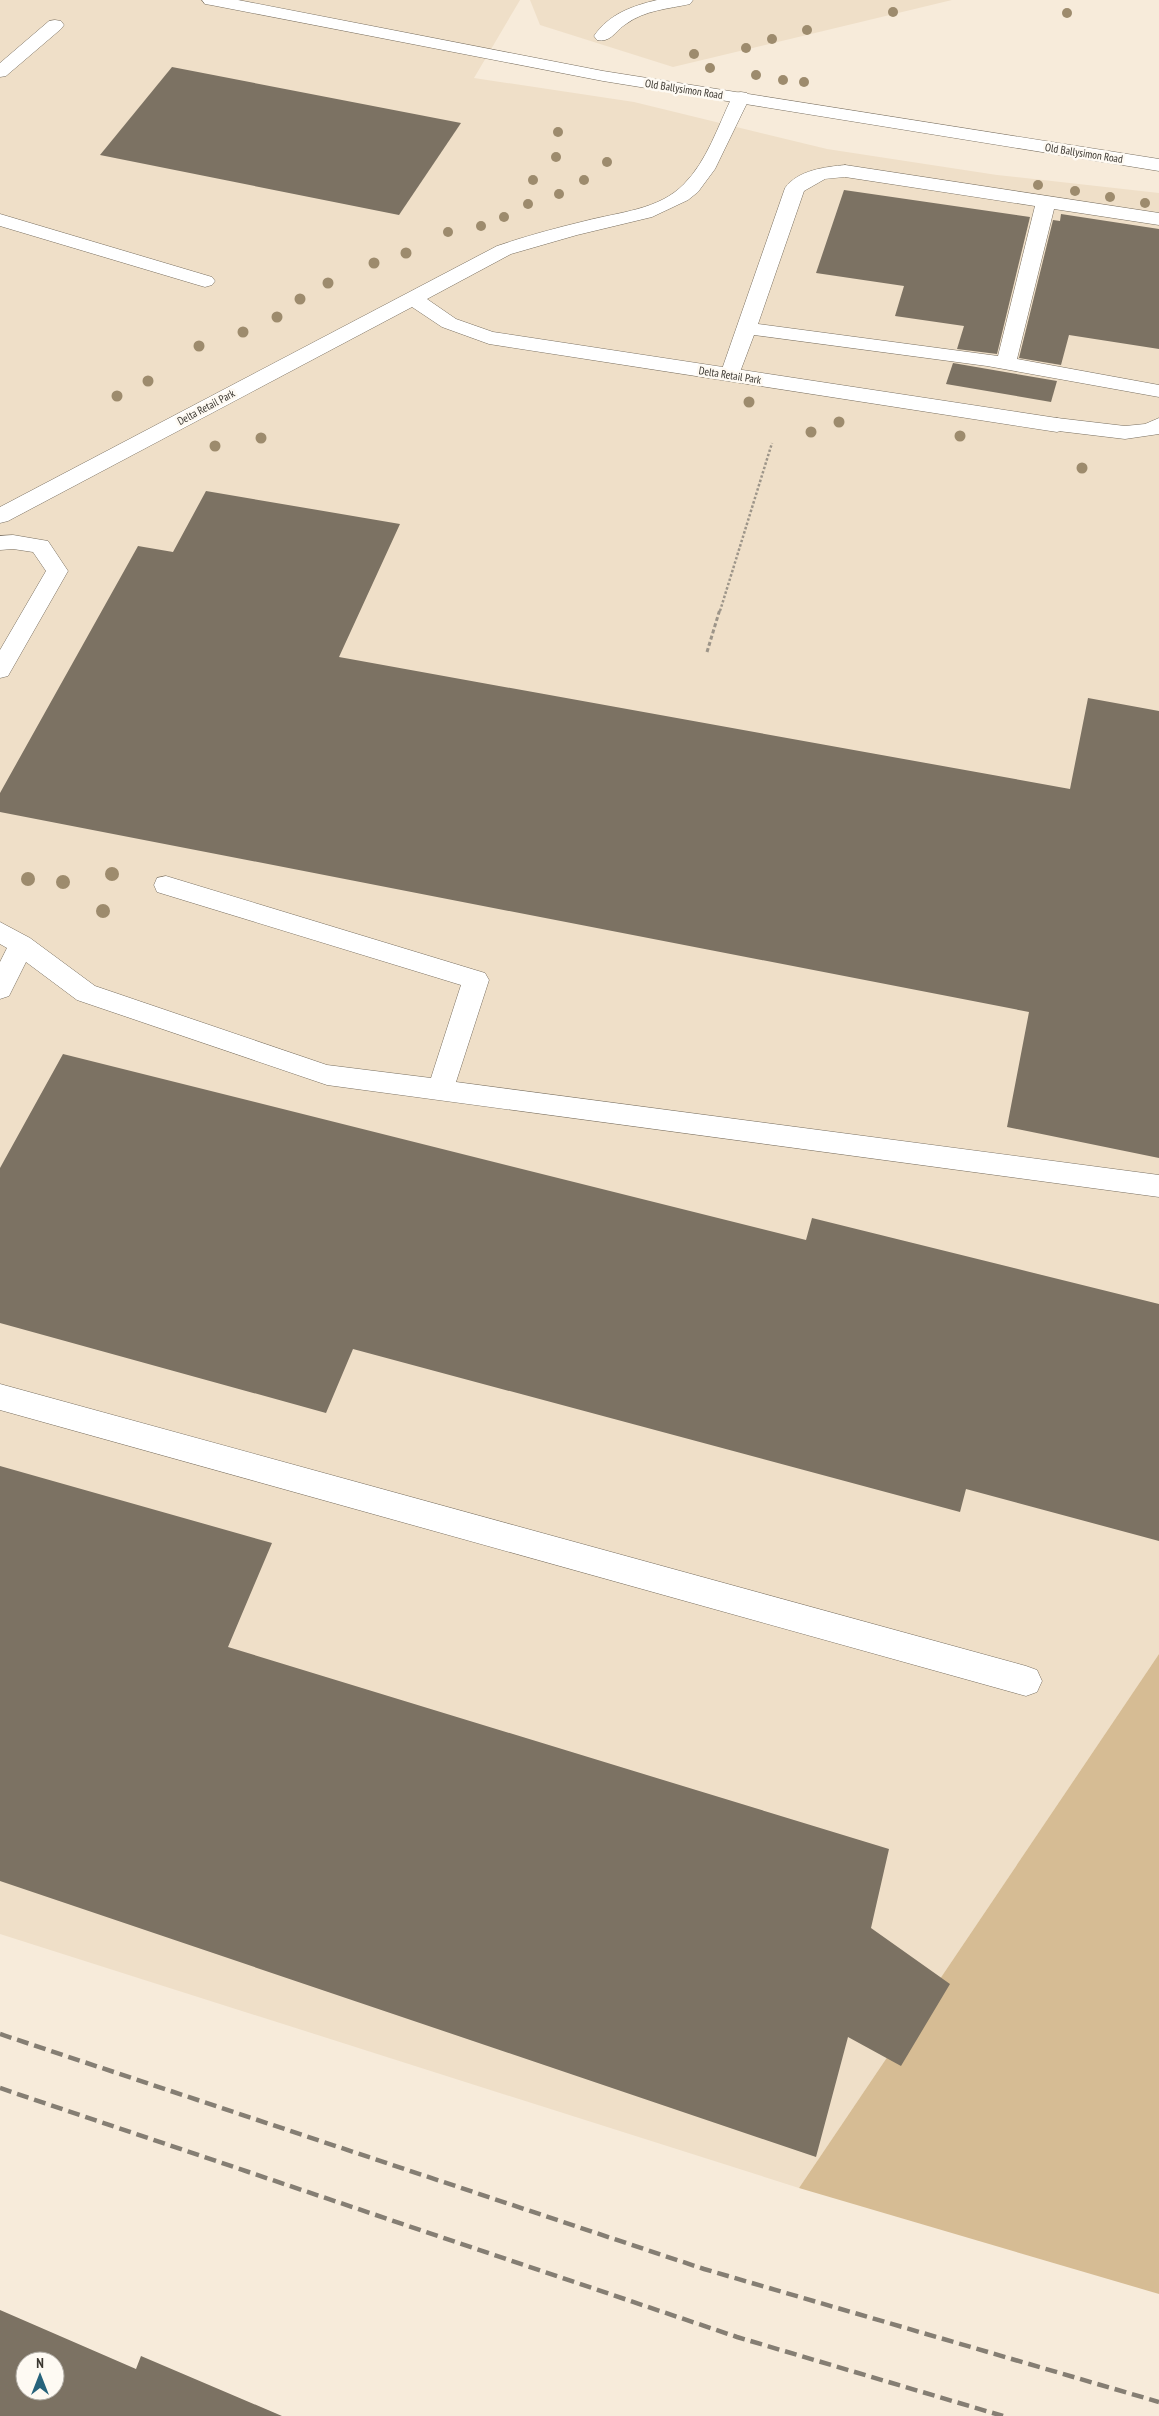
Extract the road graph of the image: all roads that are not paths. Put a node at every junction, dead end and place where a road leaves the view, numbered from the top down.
1 (211, 0) edge
2 (684, 0) edge
3 (55, 25) dead end
4 (603, 36) dead end
5 (0, 72) edge
6 (741, 97) junction
7 (1159, 165) edge
8 (1046, 202) junction
9 (1159, 219) edge
10 (0, 220) edge
11 (205, 281) dead end
12 (412, 298) junction
13 (745, 328) junction
14 (1006, 364) junction
15 (730, 376) junction
16 (1159, 391) edge
17 (1159, 425) edge
18 (0, 516) edge
19 (0, 543) edge
20 (0, 670) edge
21 (166, 885) dead end
22 (0, 932) edge
23 (22, 945) junction
24 (0, 990) edge
25 (440, 1090) junction
26 (1159, 1186) edge
27 (0, 1398) edge
28 (1026, 1681) dead end

1 - 6 street, Old Ballysimon Road
2 - 4 street
3 - 5 street
6 - 7 street, Old Ballysimon Road
6 - 12 street, Delta Retail Park
8 - 9 street
8 - 13 street
8 - 14 street
10 - 11 street
12 - 15 street, Delta Retail Park
12 - 18 street, Delta Retail Park
13 - 14 street
13 - 15 street
14 - 16 street
15 - 17 street, Delta Retail Park
19 - 20 street
21 - 25 street
22 - 23 street
23 - 24 street
23 - 25 street
25 - 26 street
27 - 28 street

